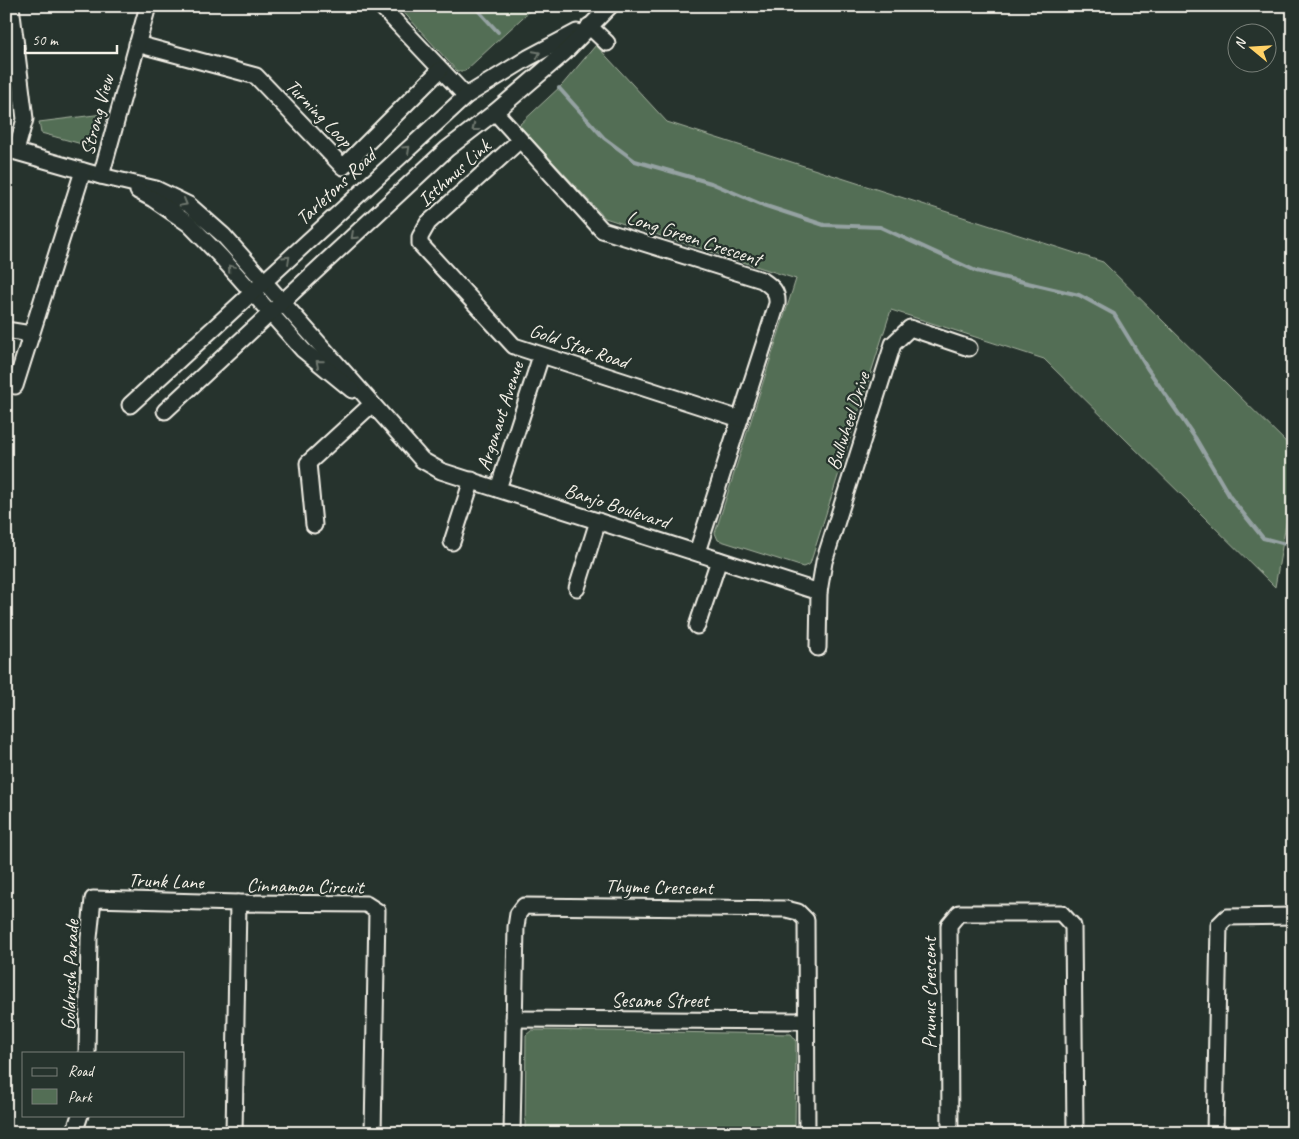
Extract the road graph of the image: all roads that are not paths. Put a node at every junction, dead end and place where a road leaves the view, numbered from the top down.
1 (12, 6) edge
2 (148, 6) edge
3 (381, 6) edge
4 (610, 6) edge
5 (589, 26) junction
6 (607, 43) dead end
7 (137, 44) junction
8 (440, 70) junction
9 (466, 96) junction
10 (495, 112) junction
11 (519, 140) junction
12 (11, 150) edge
13 (83, 171) junction
14 (101, 176) junction
15 (122, 182) junction
16 (420, 237) joint
17 (263, 282) junction
18 (252, 292) junction
19 (278, 298) junction
20 (266, 309) junction
21 (6, 330) edge
22 (31, 334) junction
23 (969, 348) dead end
24 (541, 356) junction
25 (15, 386) dead end
26 (130, 405) dead end
27 (371, 405) junction
28 (165, 410) dead end
29 (740, 419) junction
30 (472, 480) junction
31 (498, 489) junction
32 (598, 521) junction
33 (314, 525) dead end
34 (452, 542) dead end
35 (697, 552) junction
36 (719, 560) junction
37 (578, 588) dead end
38 (819, 592) junction
39 (697, 626) dead end
40 (818, 648) dead end
41 (93, 899) joint
42 (238, 903) junction
43 (1293, 916) edge
44 (514, 1019) junction
45 (806, 1021) junction
46 (87, 1052) edge
47 (80, 1116) edge
48 (74, 1133) edge
49 (234, 1133) edge
50 (373, 1133) edge
51 (512, 1133) edge
52 (807, 1133) edge
53 (950, 1133) edge
54 (1075, 1133) edge
55 (1215, 1133) edge

1 - 12 street
2 - 7 street, Strong View
3 - 8 street
4 - 5 street, Tarletons Road
5 - 6 street
9 -> 5 street, Tarletons Road
5 - 10 street, Tarletons Road
7 - 8 street, Turning Loop
7 - 14 street, Strong View
8 - 9 street
17 -> 9 street, Tarletons Road
10 - 11 street, Long Green Crescent
10 -> 19 street, Tarletons Road
11 - 16 street, Isthmus Link
11 - 29 street, Long Green Crescent
12 - 13 street
13 - 14 street
13 - 22 street
14 - 15 street
15 -> 17 street, Banjo Boulevard
18 -> 15 street, Banjo Boulevard
16 - 24 street, Gold Star Road
17 - 18 street, Tarletons Road
17 - 19 street, Banjo Boulevard
18 - 20 street, Banjo Boulevard
18 - 26 street, Tarletons Road
19 - 20 street, Tarletons Road
19 - 27 street, Banjo Boulevard
27 -> 20 street, Banjo Boulevard
20 - 28 street, Tarletons Road
21 - 22 street
22 - 25 street
23 - 38 street, Bullwheel Drive
24 - 29 street, Gold Star Road
24 - 31 street, Argonaut Avenue
27 - 30 street, Banjo Boulevard
27 - 33 street
29 - 35 street, Long Green Crescent
30 - 31 street, Banjo Boulevard
30 - 34 street
31 - 32 street, Banjo Boulevard
32 - 35 street, Banjo Boulevard
32 - 37 street
35 - 36 street, Banjo Boulevard
36 - 38 street, Banjo Boulevard
36 - 39 street
38 - 40 street
41 - 42 street, Trunk Lane
41 - 46 street, Goldrush Parade
42 - 49 street, Cinnamon Circuit
42 - 50 street, Cinnamon Circuit
43 - 55 street
44 - 45 street, Sesame Street
44 - 45 street, Thyme Crescent
44 - 51 street, Thyme Crescent
45 - 52 street, Thyme Crescent
47 - 48 street
53 - 54 street, Prunus Crescent

